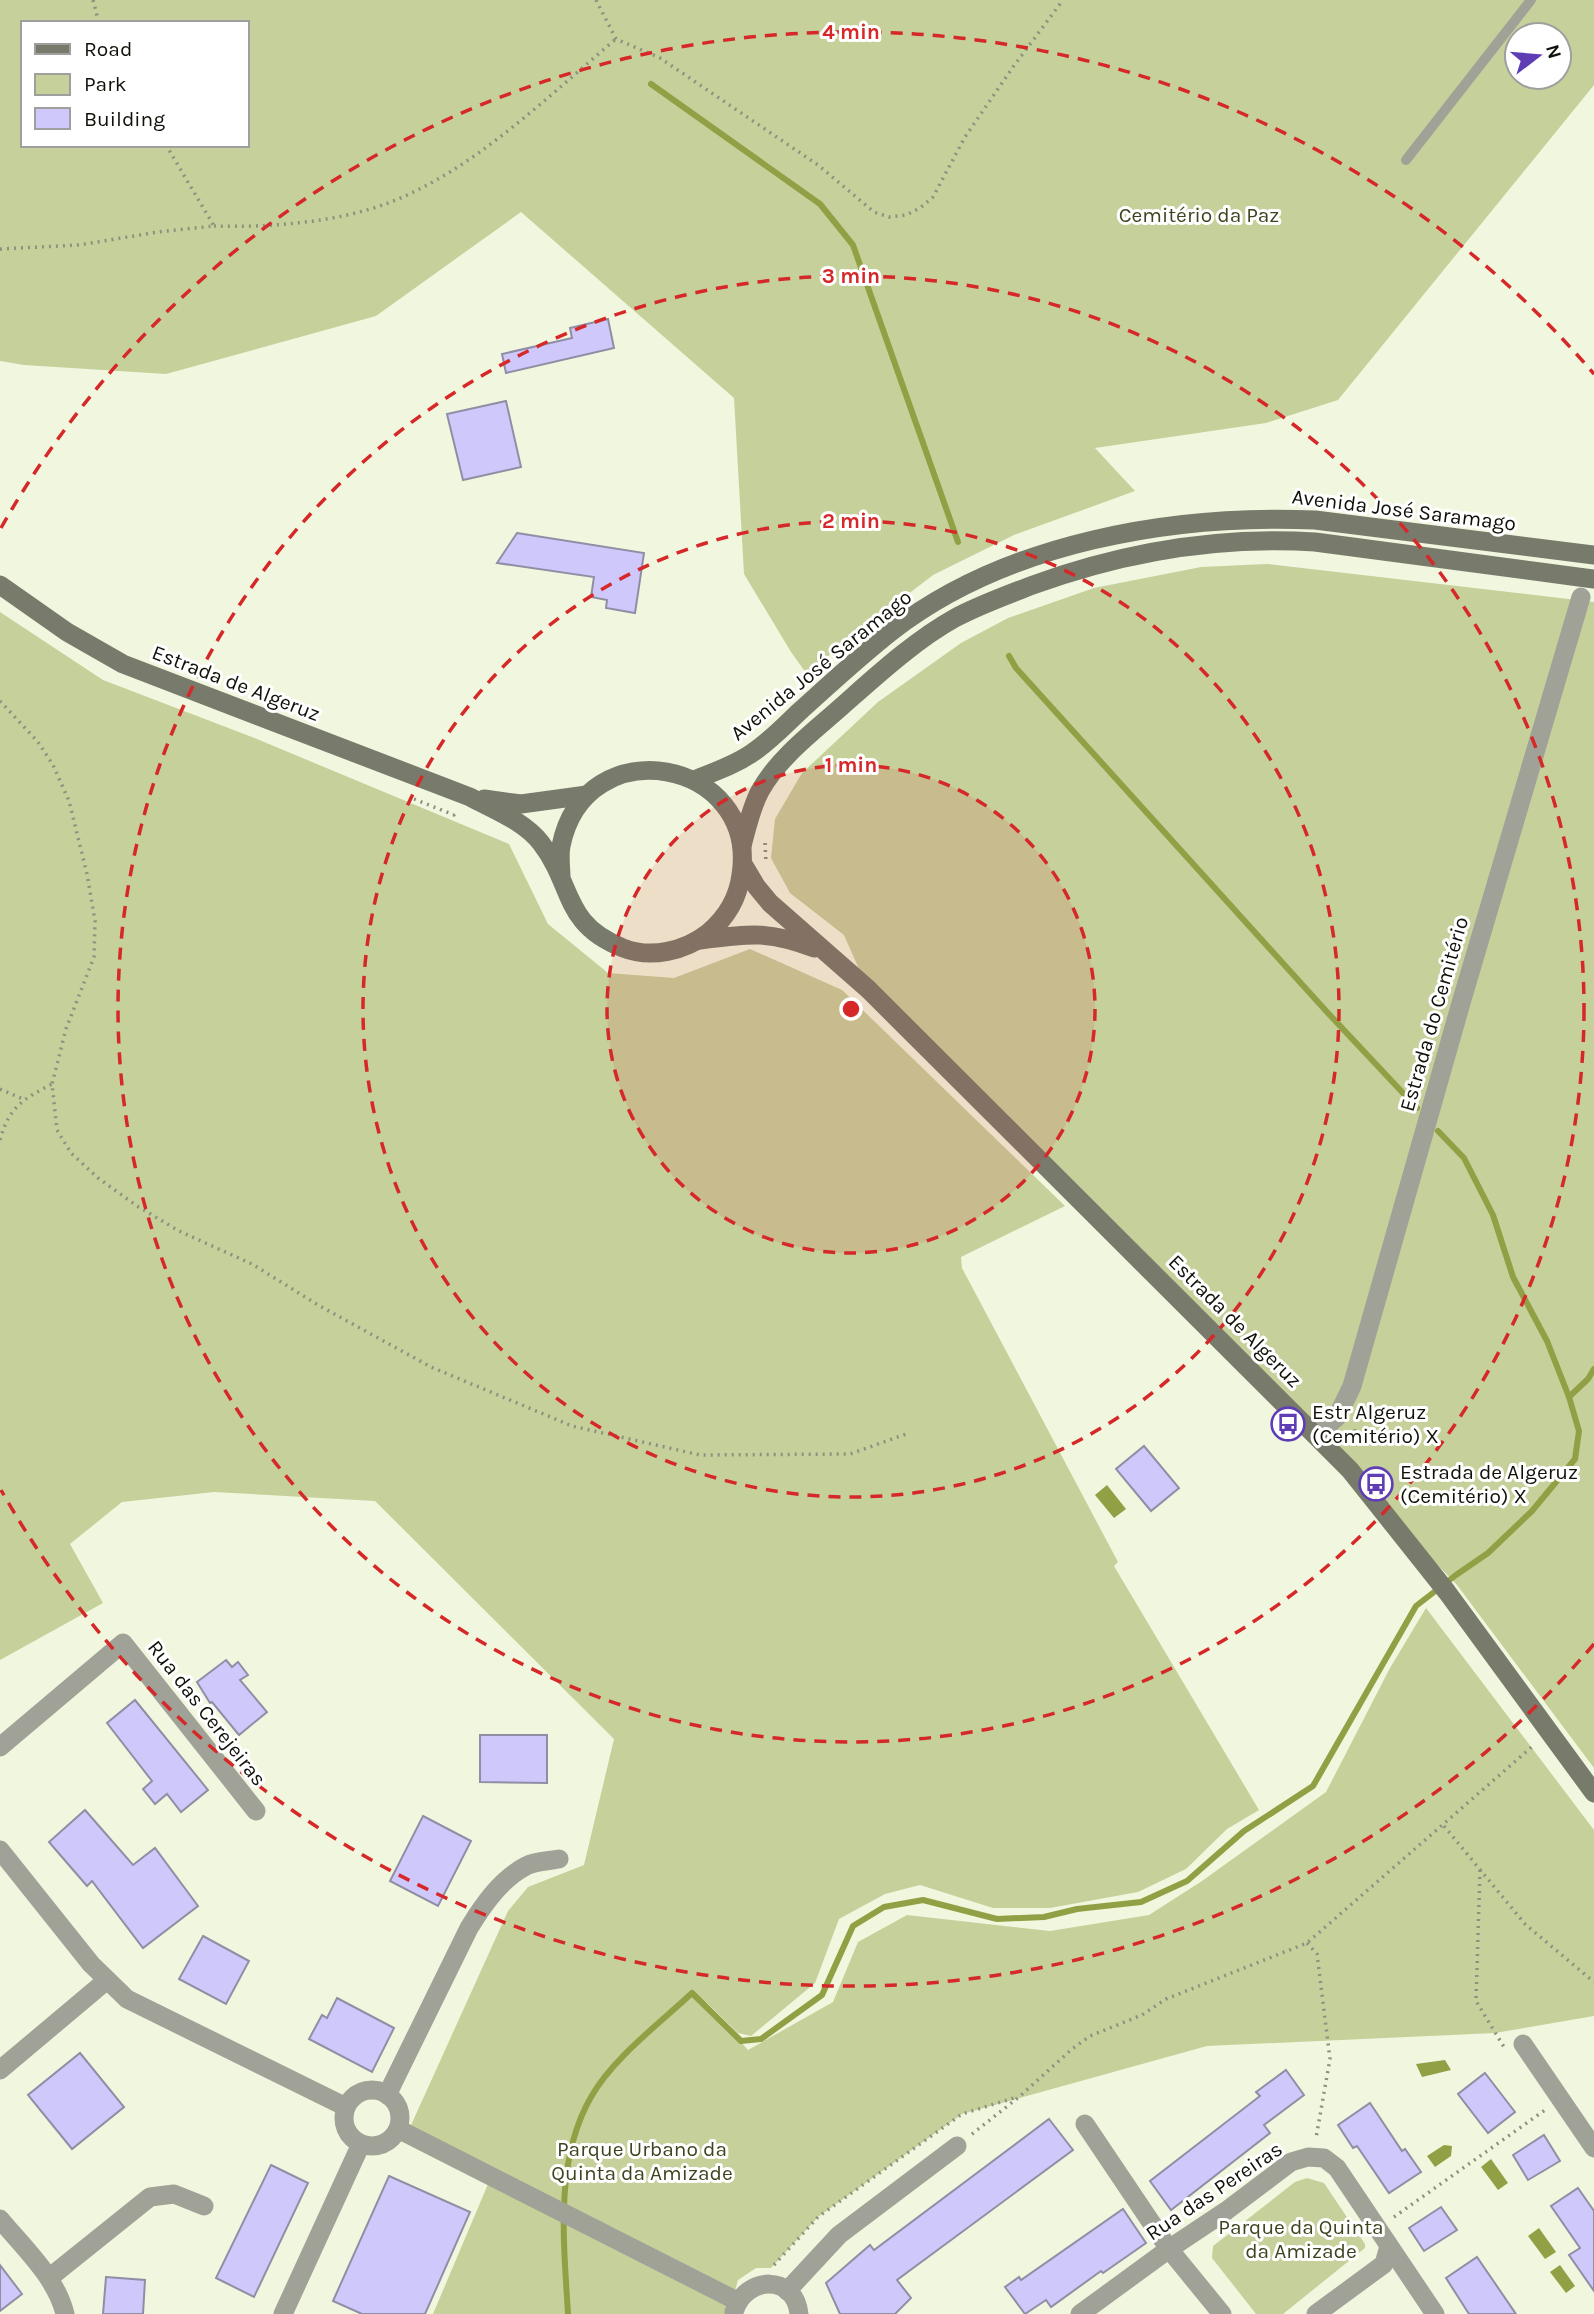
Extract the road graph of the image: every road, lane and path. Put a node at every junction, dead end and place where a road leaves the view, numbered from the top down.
1 (93, 0) edge
2 (596, 0) edge
3 (1063, 0) edge
4 (1531, 0) edge
5 (98, 21) edge
6 (616, 39) junction
7 (167, 147) edge
8 (1406, 160) dead end
9 (214, 226) junction
10 (0, 249) edge
11 (1594, 555) edge
12 (1594, 579) edge
13 (0, 585) edge
14 (1581, 597) dead end
15 (0, 701) edge
16 (694, 780) junction
17 (587, 795) junction
18 (470, 797) junction
19 (767, 835) dead end
20 (743, 856) junction
21 (766, 868) dead end
22 (561, 878) junction
23 (699, 940) junction
24 (827, 952) junction
25 (52, 1084) junction
26 (0, 1089) edge
27 (23, 1099) junction
28 (0, 1140) edge
29 (909, 1433) dead end
30 (1317, 1436) junction
31 (1549, 1731) junction
32 (0, 1747) edge
33 (1594, 1793) edge
34 (256, 1811) dead end
35 (1444, 1826) junction
36 (0, 1850) edge
37 (559, 1859) dead end
38 (1480, 1868) junction
39 (1307, 1943) junction
40 (107, 1980) junction
41 (1594, 1982) edge
42 (1523, 2045) joint
43 (0, 2070) edge
44 (387, 2095) junction
45 (1560, 2099) junction
46 (346, 2107) junction
47 (1085, 2124) dead end
48 (398, 2129) junction
49 (361, 2144) junction
50 (957, 2146) joint
51 (1594, 2148) edge
52 (1313, 2157) junction
53 (204, 2206) dead end
54 (0, 2219) edge
55 (1378, 2228) junction
56 (1389, 2246) junction
57 (1169, 2249) junction
58 (49, 2278) junction
59 (787, 2291) junction
60 (735, 2308) edge
61 (65, 2314) edge
62 (283, 2314) edge
63 (799, 2314) edge
64 (1080, 2314) edge
65 (1222, 2314) edge
66 (1316, 2314) edge
67 (1435, 2314) edge

1 - 5 path
2 - 6 path
3 - 6 path
4 - 8 lane
6 - 9 path
7 - 9 path
9 - 10 path
11 - 16 main road, Avenida José Saramago
12 - 20 main road, Avenida José Saramago
13 - 18 main road, Estrada de Algeruz
14 - 30 street, Estrada do Cemitério
15 - 25 path
16 - 17 main road, Estrada de Algeruz
16 - 20 main road, Estrada de Algeruz
17 - 18 main road, Estrada de Algeruz
17 - 22 main road, Estrada de Algeruz
18 - 22 main road, Estrada de Algeruz
19 - 21 path
20 - 23 main road, Estrada de Algeruz
20 - 24 main road, Estrada de Algeruz
22 - 23 main road, Estrada de Algeruz
23 - 24 main road, Estrada de Algeruz
24 - 30 main road, Estrada de Algeruz
25 - 27 path
25 - 29 path
26 - 27 path
27 - 28 path
30 - 31 main road, Estrada de Algeruz
31 - 33 main road, Estrada de Algeruz
31 - 35 path
32 - 34 street, Rua das Cerejeiras
35 - 38 path
35 - 39 path
36 - 40 street
37 - 44 street
38 - 41 path
38 - 42 path
39 - 50 path
39 - 52 path
40 - 43 street
40 - 46 street
42 - 45 street
44 - 46 street
44 - 48 street
45 - 51 street
45 - 55 path
46 - 49 street
47 - 57 street
48 - 49 street
48 - 60 street
49 - 62 street
50 - 59 street
52 - 55 street, Rua das Pereiras
52 - 57 street, Rua das Pereiras
53 - 58 street
54 - 58 street
55 - 56 street, Rua das Pereiras
56 - 66 street
56 - 67 street, Rua das Pereiras
57 - 64 street, Rua das Pereiras
57 - 65 street
58 - 61 street
59 - 60 street
59 - 63 street

